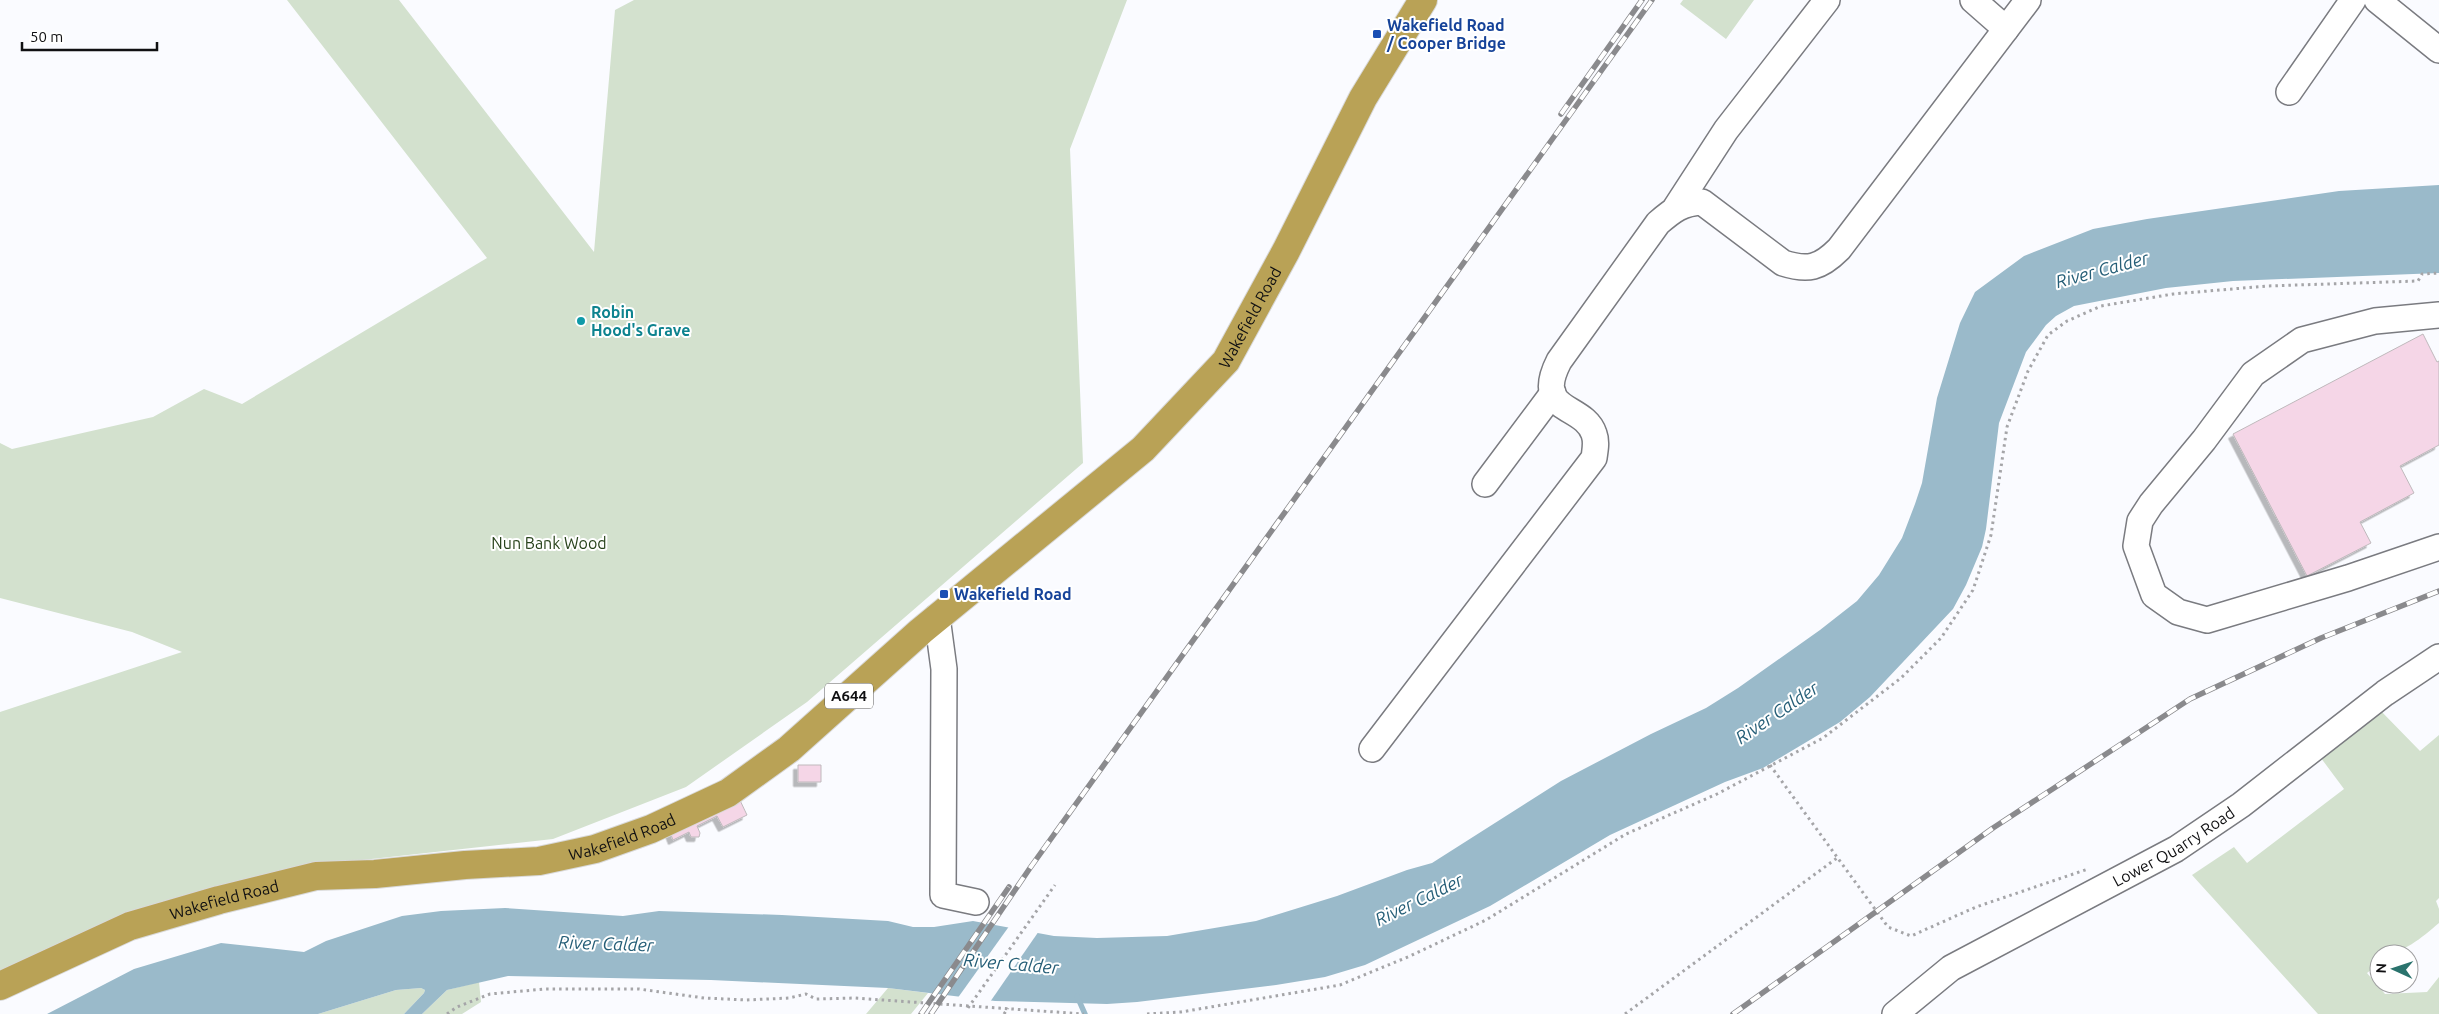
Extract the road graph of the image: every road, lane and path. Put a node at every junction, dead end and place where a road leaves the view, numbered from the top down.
1 (1423, 0) edge
2 (1827, 0) edge
3 (1973, 0) edge
4 (2028, 0) edge
5 (2353, 0) edge
6 (2377, 0) edge
7 (2006, 29) junction
8 (2439, 50) edge
9 (2290, 92) dead end
10 (1676, 207) junction
11 (2439, 273) edge
12 (2439, 315) edge
13 (1553, 393) junction
14 (1486, 484) dead end
15 (2439, 547) edge
16 (938, 617) junction
17 (2439, 657) edge
18 (1372, 749) dead end
19 (1770, 765) junction
20 (1837, 858) junction
21 (2098, 866) dead end
22 (1055, 884) dead end
23 (976, 902) dead end
24 (0, 986) edge
25 (968, 1008) dead end
26 (1009, 1008) junction
27 (447, 1014) edge
28 (1004, 1014) edge
29 (1084, 1014) edge
30 (1147, 1014) edge
31 (1625, 1014) edge
32 (1895, 1014) edge

1 - 16 highway, Wakefield Road / A644
2 - 10 street
3 - 7 street
4 - 7 street
5 - 9 street
6 - 8 street
7 - 10 street
10 - 13 street
11 - 19 path
12 - 15 street
13 - 14 street
13 - 18 street
16 - 23 street
16 - 24 highway, Wakefield Road / A644
17 - 32 street, Lower Quarry Road
19 - 20 path
19 - 30 path
20 - 21 path
20 - 31 path
22 - 25 path, bridge
26 - 27 path
26 - 28 path
26 - 29 path

